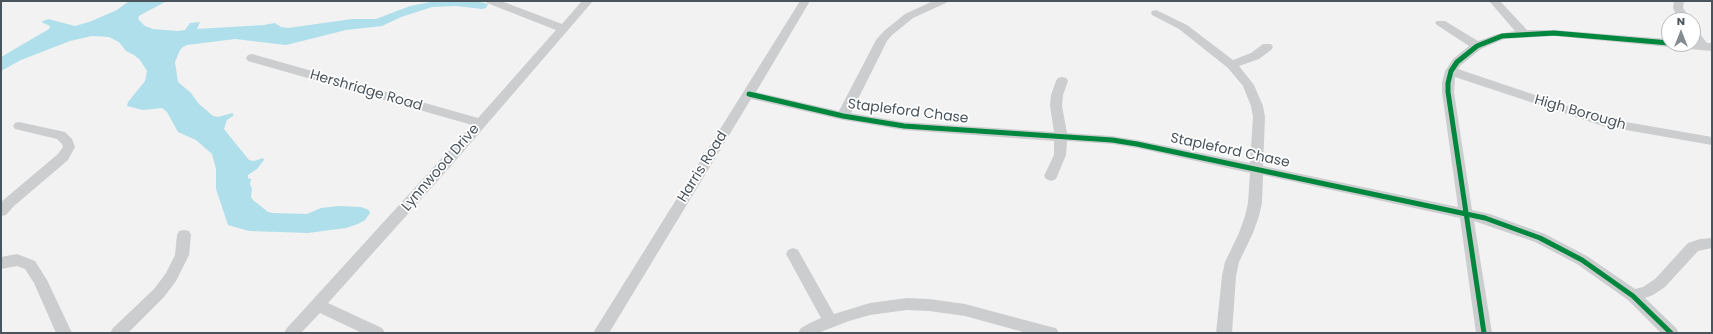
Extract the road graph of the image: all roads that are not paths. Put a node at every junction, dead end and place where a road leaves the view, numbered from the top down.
1 (491, 1) edge
2 (588, 1) edge
3 (805, 1) edge
4 (942, 1) edge
5 (1494, 1) edge
6 (1679, 2) edge
7 (1680, 12) edge
8 (1156, 13) dead end
9 (1441, 23) dead end
10 (564, 29) junction
11 (1524, 33) junction
12 (1661, 42) edge
13 (1477, 46) junction
14 (1267, 47) dead end
15 (252, 58) dead end
16 (1232, 65) junction
17 (1451, 71) junction
18 (1062, 81) dead end
19 (749, 94) junction
20 (843, 116) junction
21 (481, 123) junction
22 (19, 126) dead end
23 (1061, 137) junction
24 (1712, 141) edge
25 (1257, 168) junction
26 (1051, 176) dead end
27 (1, 211) edge
28 (1466, 214) junction
29 (184, 234) dead end
30 (1712, 243) edge
31 (793, 254) dead end
32 (1, 263) edge
33 (1633, 296) junction
34 (318, 305) junction
35 (830, 321) junction
36 (64, 333) edge
37 (118, 333) edge
38 (292, 333) edge
39 (377, 333) edge
40 (601, 333) edge
41 (806, 333) edge
42 (1051, 333) edge
43 (1224, 333) edge
44 (1484, 333) edge
45 (1671, 333) edge

1 - 10 street
2 - 10 street, Lynnwood Drive
3 - 19 street, Harris Road
4 - 20 street
5 - 11 street
6 - 7 street
8 - 16 street
9 - 13 street
10 - 21 street, Lynnwood Drive
11 - 12 street
11 - 13 street
13 - 17 street
14 - 16 street
15 - 21 street, Hershridge Road
16 - 25 street
17 - 24 street, High Borough
17 - 28 street
18 - 23 street
19 - 20 street, Stapleford Chase
19 - 40 street, Harris Road
20 - 23 street, Stapleford Chase
21 - 34 street, Lynnwood Drive
22 - 27 street
23 - 25 street, Stapleford Chase
23 - 26 street
25 - 28 street, Stapleford Chase
25 - 43 street
28 - 33 street, Stapleford Chase
28 - 44 street
29 - 37 street
30 - 33 street
31 - 35 street
32 - 36 street
33 - 45 street, Stapleford Chase
34 - 38 street, Lynnwood Drive
34 - 39 street
35 - 41 street
35 - 42 street

